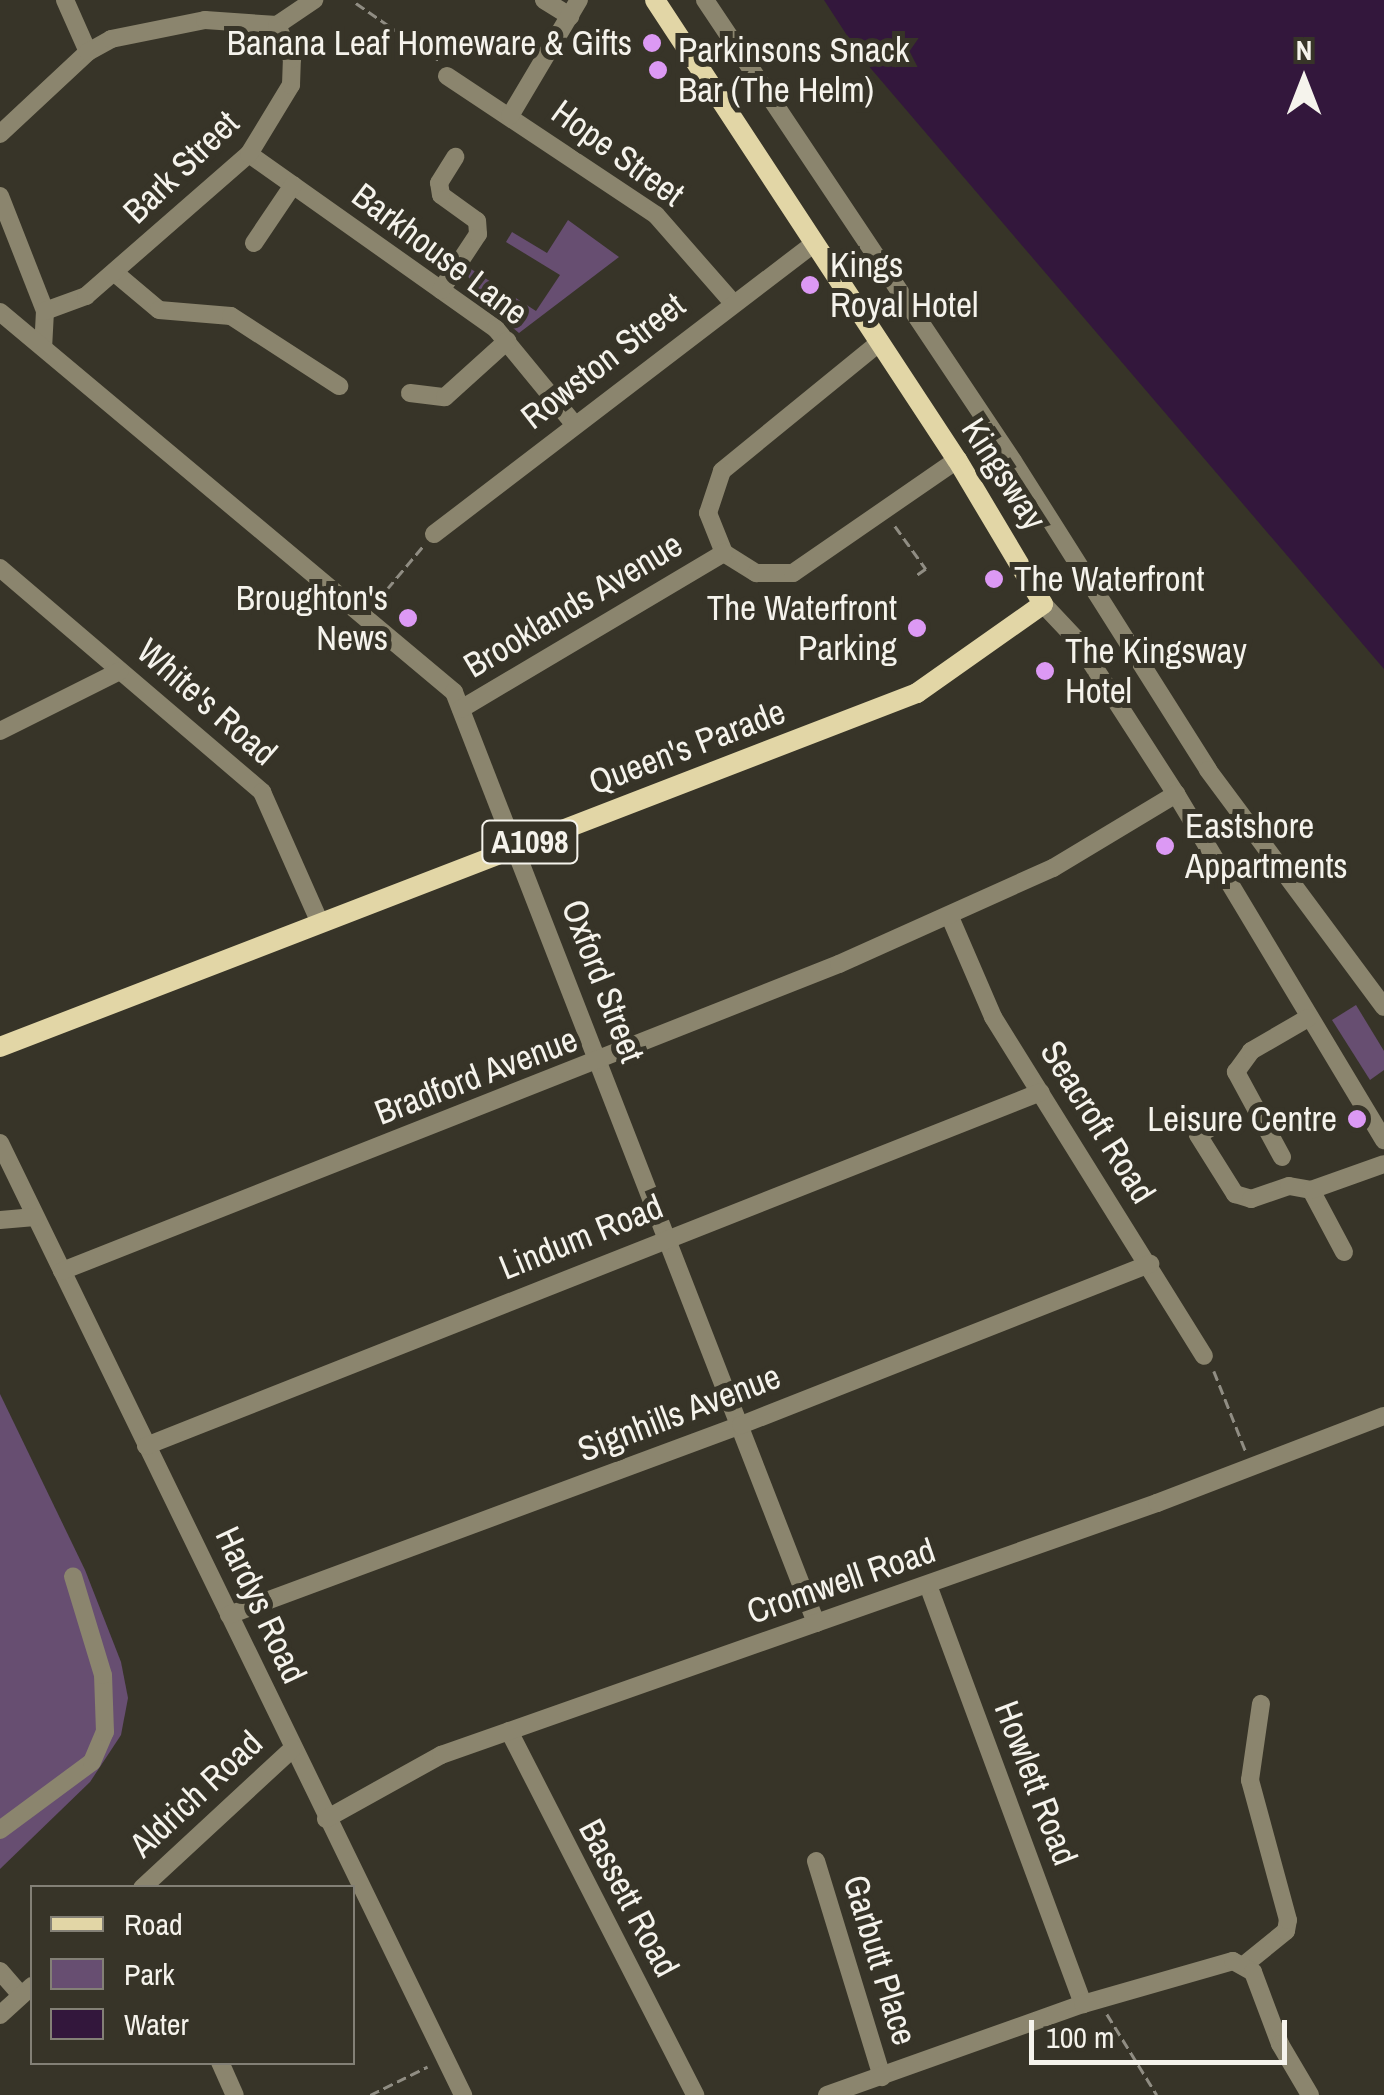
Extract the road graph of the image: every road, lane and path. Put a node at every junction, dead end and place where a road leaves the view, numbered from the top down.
1 (64, 0) edge
2 (314, 0) edge
3 (544, 0) edge
4 (655, 0) edge
5 (706, 0) edge
6 (356, 3) dead end
7 (575, 8) edge
8 (278, 25) junction
9 (88, 52) junction
10 (447, 76) joint
11 (510, 116) junction
12 (0, 134) edge
13 (249, 154) junction
14 (455, 156) dead end
15 (293, 185) junction
16 (0, 196) edge
17 (254, 242) dead end
18 (815, 242) junction
19 (115, 273) junction
20 (441, 290) junction
21 (733, 303) junction
22 (45, 311) junction
23 (3, 321) edge
24 (507, 341) junction
25 (880, 342) junction
26 (44, 347) junction
27 (339, 386) dead end
28 (410, 393) dead end
29 (574, 424) junction
30 (957, 460) junction
31 (885, 512) junction
32 (434, 534) joint
33 (724, 553) junction
34 (0, 568) edge
35 (916, 576) dead end
36 (1043, 604) junction
37 (366, 614) junction
38 (120, 671) junction
39 (461, 709) junction
40 (0, 731) edge
41 (1176, 794) junction
42 (516, 848) junction
43 (950, 916) junction
44 (320, 922) junction
45 (1384, 1007) edge
46 (1308, 1018) junction
47 (0, 1047) edge
48 (601, 1063) junction
49 (1040, 1092) junction
50 (1221, 1122) dead end
51 (1384, 1140) edge
52 (0, 1143) edge
53 (1282, 1157) dead end
54 (1384, 1164) edge
55 (1311, 1190) junction
56 (35, 1218) junction
57 (0, 1220) edge
58 (667, 1238) junction
59 (1344, 1252) dead end
60 (1150, 1264) junction
61 (62, 1271) junction
62 (1204, 1356) joint
63 (1384, 1416) edge
64 (742, 1426) junction
65 (146, 1446) junction
66 (1252, 1468) junction
67 (72, 1576) dead end
68 (928, 1585) junction
69 (228, 1615) junction
70 (816, 1624) junction
71 (1261, 1704) dead end
72 (509, 1731) junction
73 (293, 1748) junction
74 (326, 1819) junction
75 (0, 1830) edge
76 (816, 1861) dead end
77 (145, 1885) edge
78 (1244, 1965) junction
79 (0, 1971) edge
80 (27, 1991) edge
81 (1090, 2002) junction
82 (0, 2016) edge
83 (444, 2058) junction
84 (221, 2065) edge
85 (882, 2077) junction
86 (235, 2095) edge
87 (370, 2095) edge
88 (463, 2095) edge
89 (695, 2095) edge
90 (827, 2095) edge
91 (1156, 2095) edge
92 (1310, 2095) edge

1 - 9 street
2 - 8 street
3 - 7 street
4 - 18 main road, Kingsway
5 - 45 street
6 - 10 path
7 - 11 street
8 - 9 street
8 - 13 street, Bark Street
9 - 12 street
10 - 11 street, Hope Street
11 - 21 street, Hope Street
13 - 15 street, Barkhouse Lane
13 - 19 street, Bark Street
14 - 20 street
15 - 17 street
15 - 20 street, Barkhouse Lane
16 - 22 street
18 - 21 street, Rowston Street
18 - 25 main road, Kingsway
19 - 22 street, Bark Street
19 - 27 street
20 - 24 street, Barkhouse Lane
21 - 29 street, Rowston Street
22 - 26 street
23 - 26 street, Oxford Street
24 - 28 street
24 - 29 street, Barkhouse Lane
25 - 30 main road, Kingsway
25 - 33 street
26 - 37 street, Oxford Street
29 - 32 street, Rowston Street
30 - 31 street, Brooklands Avenue
30 - 36 main road, Kingsway
31 - 33 street, Brooklands Avenue
31 - 35 path
32 - 37 path
33 - 39 street, Brooklands Avenue
34 - 38 street, White's Road
36 - 41 street, Kingsway
36 - 42 main road, Queen's Parade / A1098
37 - 39 street, Oxford Street
38 - 40 street
38 - 44 street, White's Road
39 - 42 street, Oxford Street
41 - 43 street, Bradford Avenue
41 - 46 street, Kingsway
42 - 44 main road, Queen's Parade / A1098
42 - 48 street, Oxford Street
43 - 48 street, Bradford Avenue
43 - 49 street, Seacroft Road
44 - 47 main road, Queen's Parade / A1098
46 - 51 street, Kingsway
46 - 53 street
48 - 58 street, Oxford Street
48 - 61 street, Bradford Avenue
49 - 58 street, Lindum Road
49 - 60 street, Seacroft Road
50 - 55 street
52 - 56 street, Hardys Road
54 - 55 street
55 - 59 street
56 - 57 street
56 - 61 street, Hardys Road
58 - 64 street, Oxford Street
58 - 65 street, Lindum Road
60 - 62 street, Seacroft Road
60 - 64 street, Signhills Avenue
61 - 65 street, Hardys Road
62 - 66 path
63 - 66 street, Cromwell Road
64 - 69 street, Signhills Avenue
64 - 70 street, Oxford Street
65 - 69 street, Hardys Road
66 - 68 street, Cromwell Road
67 - 75 street
68 - 70 street, Cromwell Road
68 - 81 street, Howlett Road
69 - 73 street, Hardys Road
70 - 72 street, Cromwell Road
71 - 78 street
72 - 74 street, Cromwell Road
72 - 89 street, Bassett Road
73 - 74 street, Hardys Road
73 - 77 street, Aldrich Road
74 - 83 street, Hardys Road
76 - 85 street, Garbutt Place
78 - 81 street
78 - 92 street
79 - 80 street
80 - 82 street
81 - 85 street
81 - 91 path
83 - 87 path
83 - 88 street, Hardys Road
84 - 86 street
85 - 90 street

